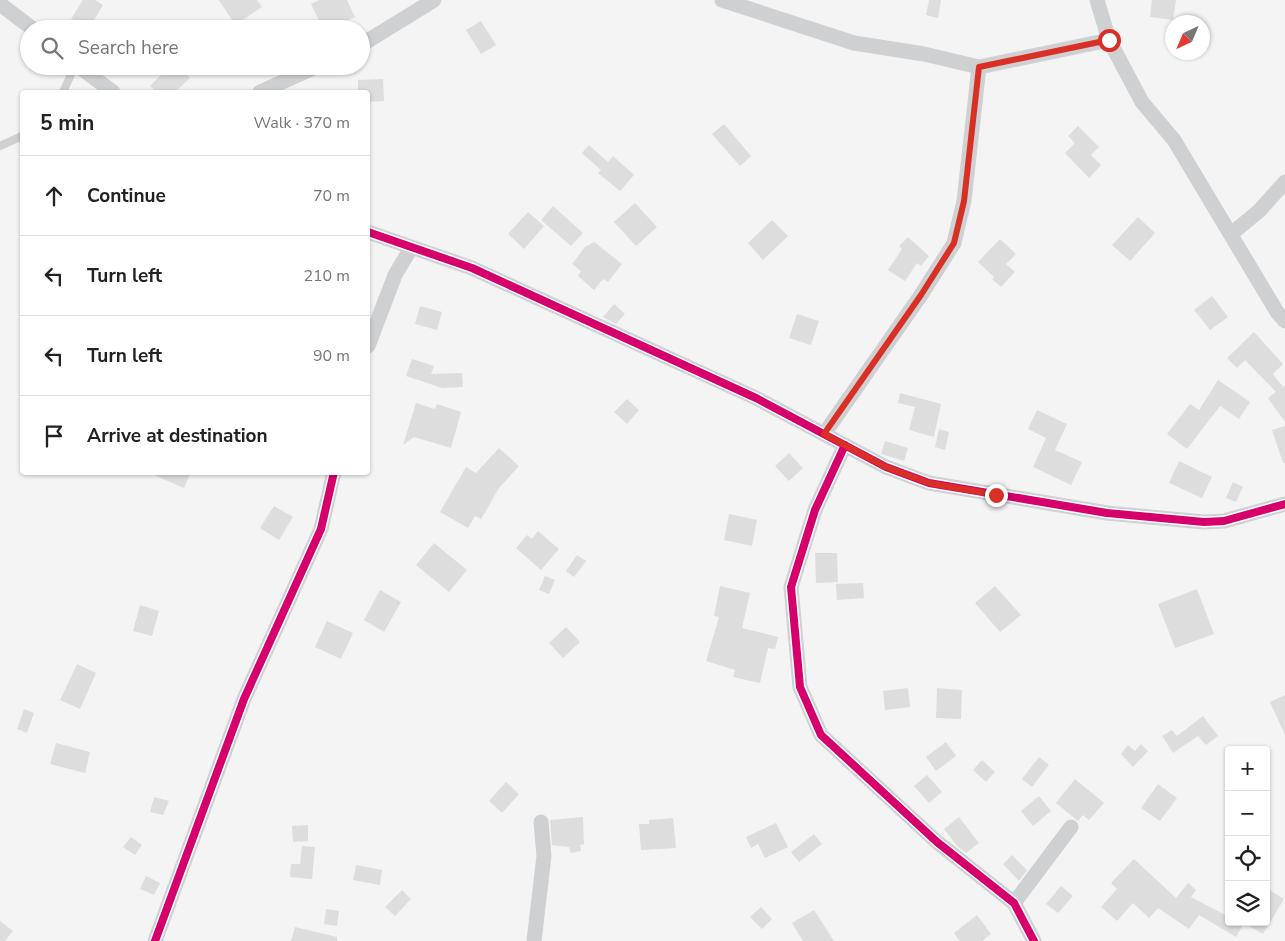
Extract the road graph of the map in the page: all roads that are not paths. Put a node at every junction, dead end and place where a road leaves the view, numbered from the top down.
1 (434, 0) edge
2 (722, 0) edge
3 (1097, 0) edge
4 (0, 4) edge
5 (21, 20) edge
6 (370, 39) edge
7 (1109, 40) junction
8 (979, 67) junction
9 (72, 75) edge
10 (89, 75) edge
11 (298, 75) edge
12 (64, 90) edge
13 (110, 90) edge
14 (264, 90) edge
15 (20, 137) edge
16 (0, 146) edge
17 (1285, 182) edge
18 (370, 233) edge
19 (1231, 234) junction
20 (411, 248) junction
21 (1285, 321) edge
22 (370, 341) edge
23 (824, 434) junction
24 (845, 445) junction
25 (333, 475) edge
26 (1285, 504) edge
27 (541, 822) dead end
28 (1071, 827) dead end
29 (1014, 903) junction
30 (155, 941) edge
31 (534, 941) edge
32 (1034, 941) edge

1 - 6 street
2 - 8 street
3 - 7 street
4 - 5 street
7 - 8 street
7 - 19 street
8 - 23 street
9 - 12 lane
10 - 13 street
11 - 14 street
15 - 16 lane
17 - 19 street
18 - 20 street
19 - 21 street
20 - 22 street
20 - 23 street
23 - 24 street
24 - 26 street
24 - 29 street
25 - 30 street
27 - 31 street
28 - 29 street
29 - 32 street

